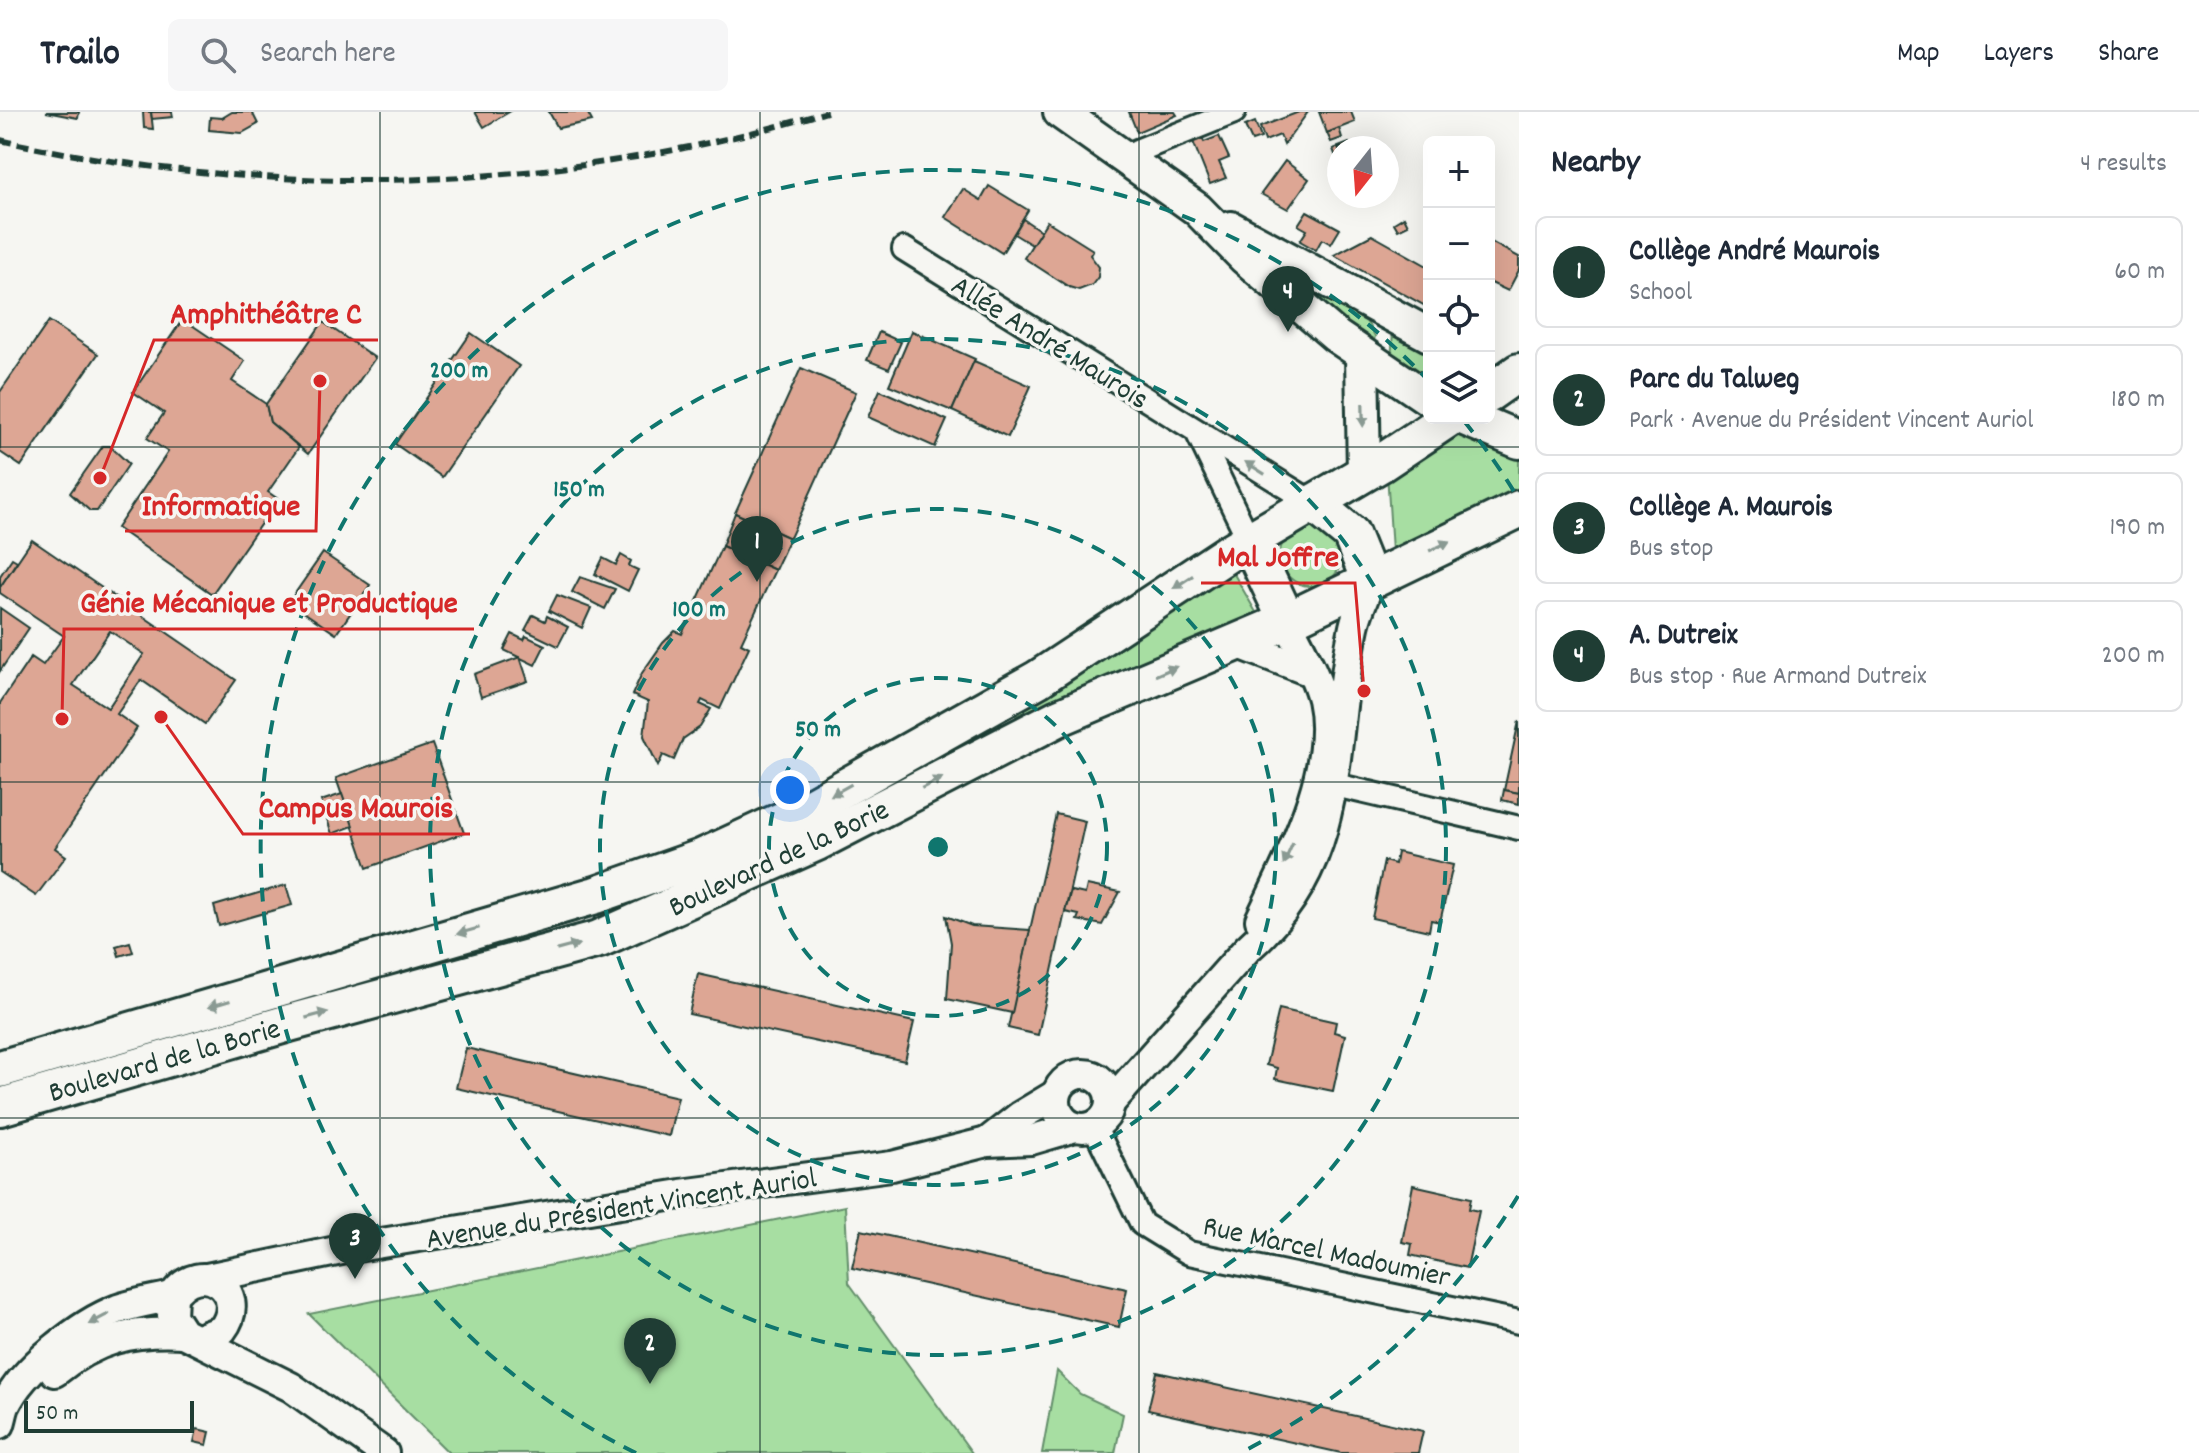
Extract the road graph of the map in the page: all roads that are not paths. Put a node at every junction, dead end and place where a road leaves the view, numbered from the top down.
1 (1060, 112) edge
2 (1234, 112) edge
3 (1129, 160) junction
4 (1197, 209) junction
5 (904, 249) dead end
6 (1423, 332) edge
7 (1362, 355) junction
8 (1423, 395) edge
9 (1440, 424) edge
10 (1481, 424) edge
11 (1198, 432) junction
12 (1519, 440) edge
13 (1364, 474) junction
14 (1313, 503) junction
15 (1519, 509) edge
16 (1250, 542) junction
17 (1370, 581) junction
18 (1287, 621) junction
19 (1234, 642) junction
20 (1311, 672) junction
21 (1328, 774) junction
22 (1519, 828) edge
23 (1180, 1028) junction
24 (0, 1069) edge
25 (1094, 1075) junction
26 (1055, 1095) junction
27 (1111, 1102) junction
28 (0, 1107) edge
29 (1085, 1127) junction
30 (987, 1142) junction
31 (254, 1270) junction
32 (207, 1278) junction
33 (173, 1296) junction
34 (230, 1312) junction
35 (1519, 1322) edge
36 (190, 1336) junction
37 (243, 1359) junction
38 (1, 1422) edge
39 (384, 1453) edge

1 - 3 main road
2 - 3 street
3 - 4 main road
4 - 6 main road
4 - 7 main road
5 - 11 street, Allée André Maurois
7 - 8 main road
7 -> 13 main road
9 - 13 main road, Boulevard de la Borie
10 - 12 main road
14 -> 11 street, Allée André Maurois
11 - 16 street
13 - 14 main road, Boulevard de la Borie
14 - 16 main road, Boulevard de la Borie
14 - 17 main road, Allée André Maurois
17 -> 15 main road, Boulevard de la Borie
16 - 18 main road
16 -> 24 main road, Boulevard de la Borie
17 - 18 main road, Boulevard de la Borie
17 - 21 street
18 - 19 main road, Boulevard de la Borie
18 - 20 street
19 - 20 street
28 -> 19 main road, Boulevard de la Borie
20 - 21 street
21 - 22 street
21 - 23 street
23 - 25 street
23 - 27 street
25 - 26 street
25 - 27 street
26 - 29 street
26 - 30 street, Avenue du Président Vincent Auriol
27 - 29 street
29 - 30 street, Avenue du Président Vincent Auriol
29 - 35 street, Rue Marcel Madoumier
30 - 31 street, Avenue du Président Vincent Auriol
31 - 32 street, Avenue du Président Vincent Auriol
31 - 34 street
32 - 33 street
32 - 34 street
33 - 36 street
33 -> 38 street
34 - 36 street
34 - 37 street
36 - 37 street
36 - 38 street
37 - 39 street

